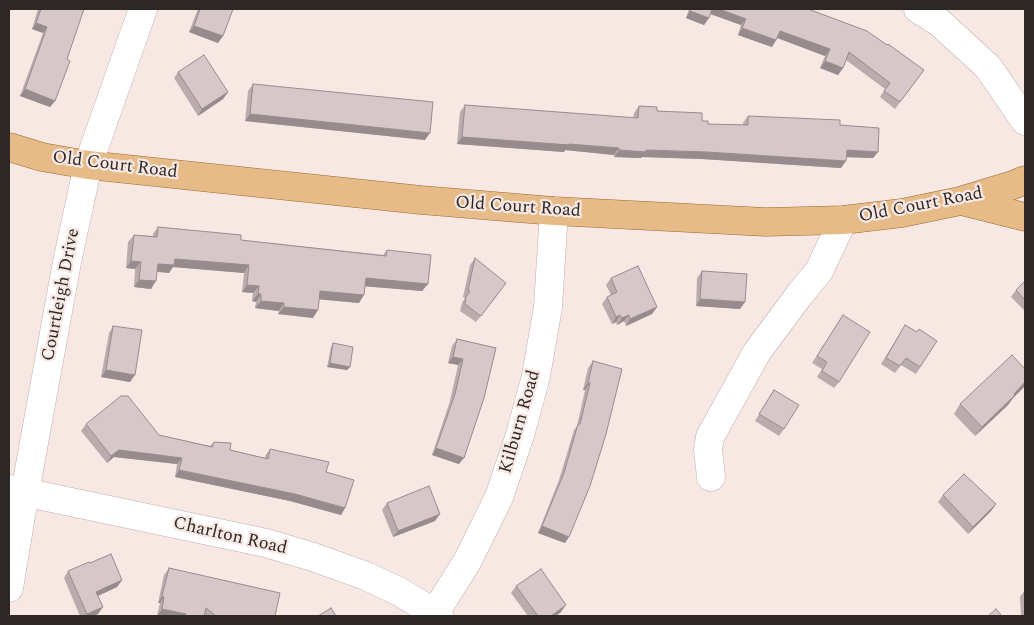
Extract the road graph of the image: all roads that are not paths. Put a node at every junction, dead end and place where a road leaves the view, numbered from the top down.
1 (143, 9) edge
2 (918, 9) edge
3 (1025, 120) edge
4 (9, 148) edge
5 (88, 165) junction
6 (1025, 180) edge
7 (960, 201) junction
8 (554, 211) junction
9 (1025, 217) edge
10 (843, 220) junction
11 (711, 477) dead end
12 (17, 490) edge
13 (9, 588) edge
14 (436, 615) edge

1 - 5 street, Courtleigh Drive
2 - 3 street
4 - 5 main road, Old Court Road
5 - 8 main road, Old Court Road
5 - 12 street, Courtleigh Drive
6 - 7 main road, Old Court Road
7 - 9 main road
7 - 10 main road, Old Court Road
8 - 10 main road, Old Court Road
8 - 14 street, Kilburn Road
10 - 11 street
12 - 13 street, Courtleigh Drive
12 - 14 street, Charlton Road

